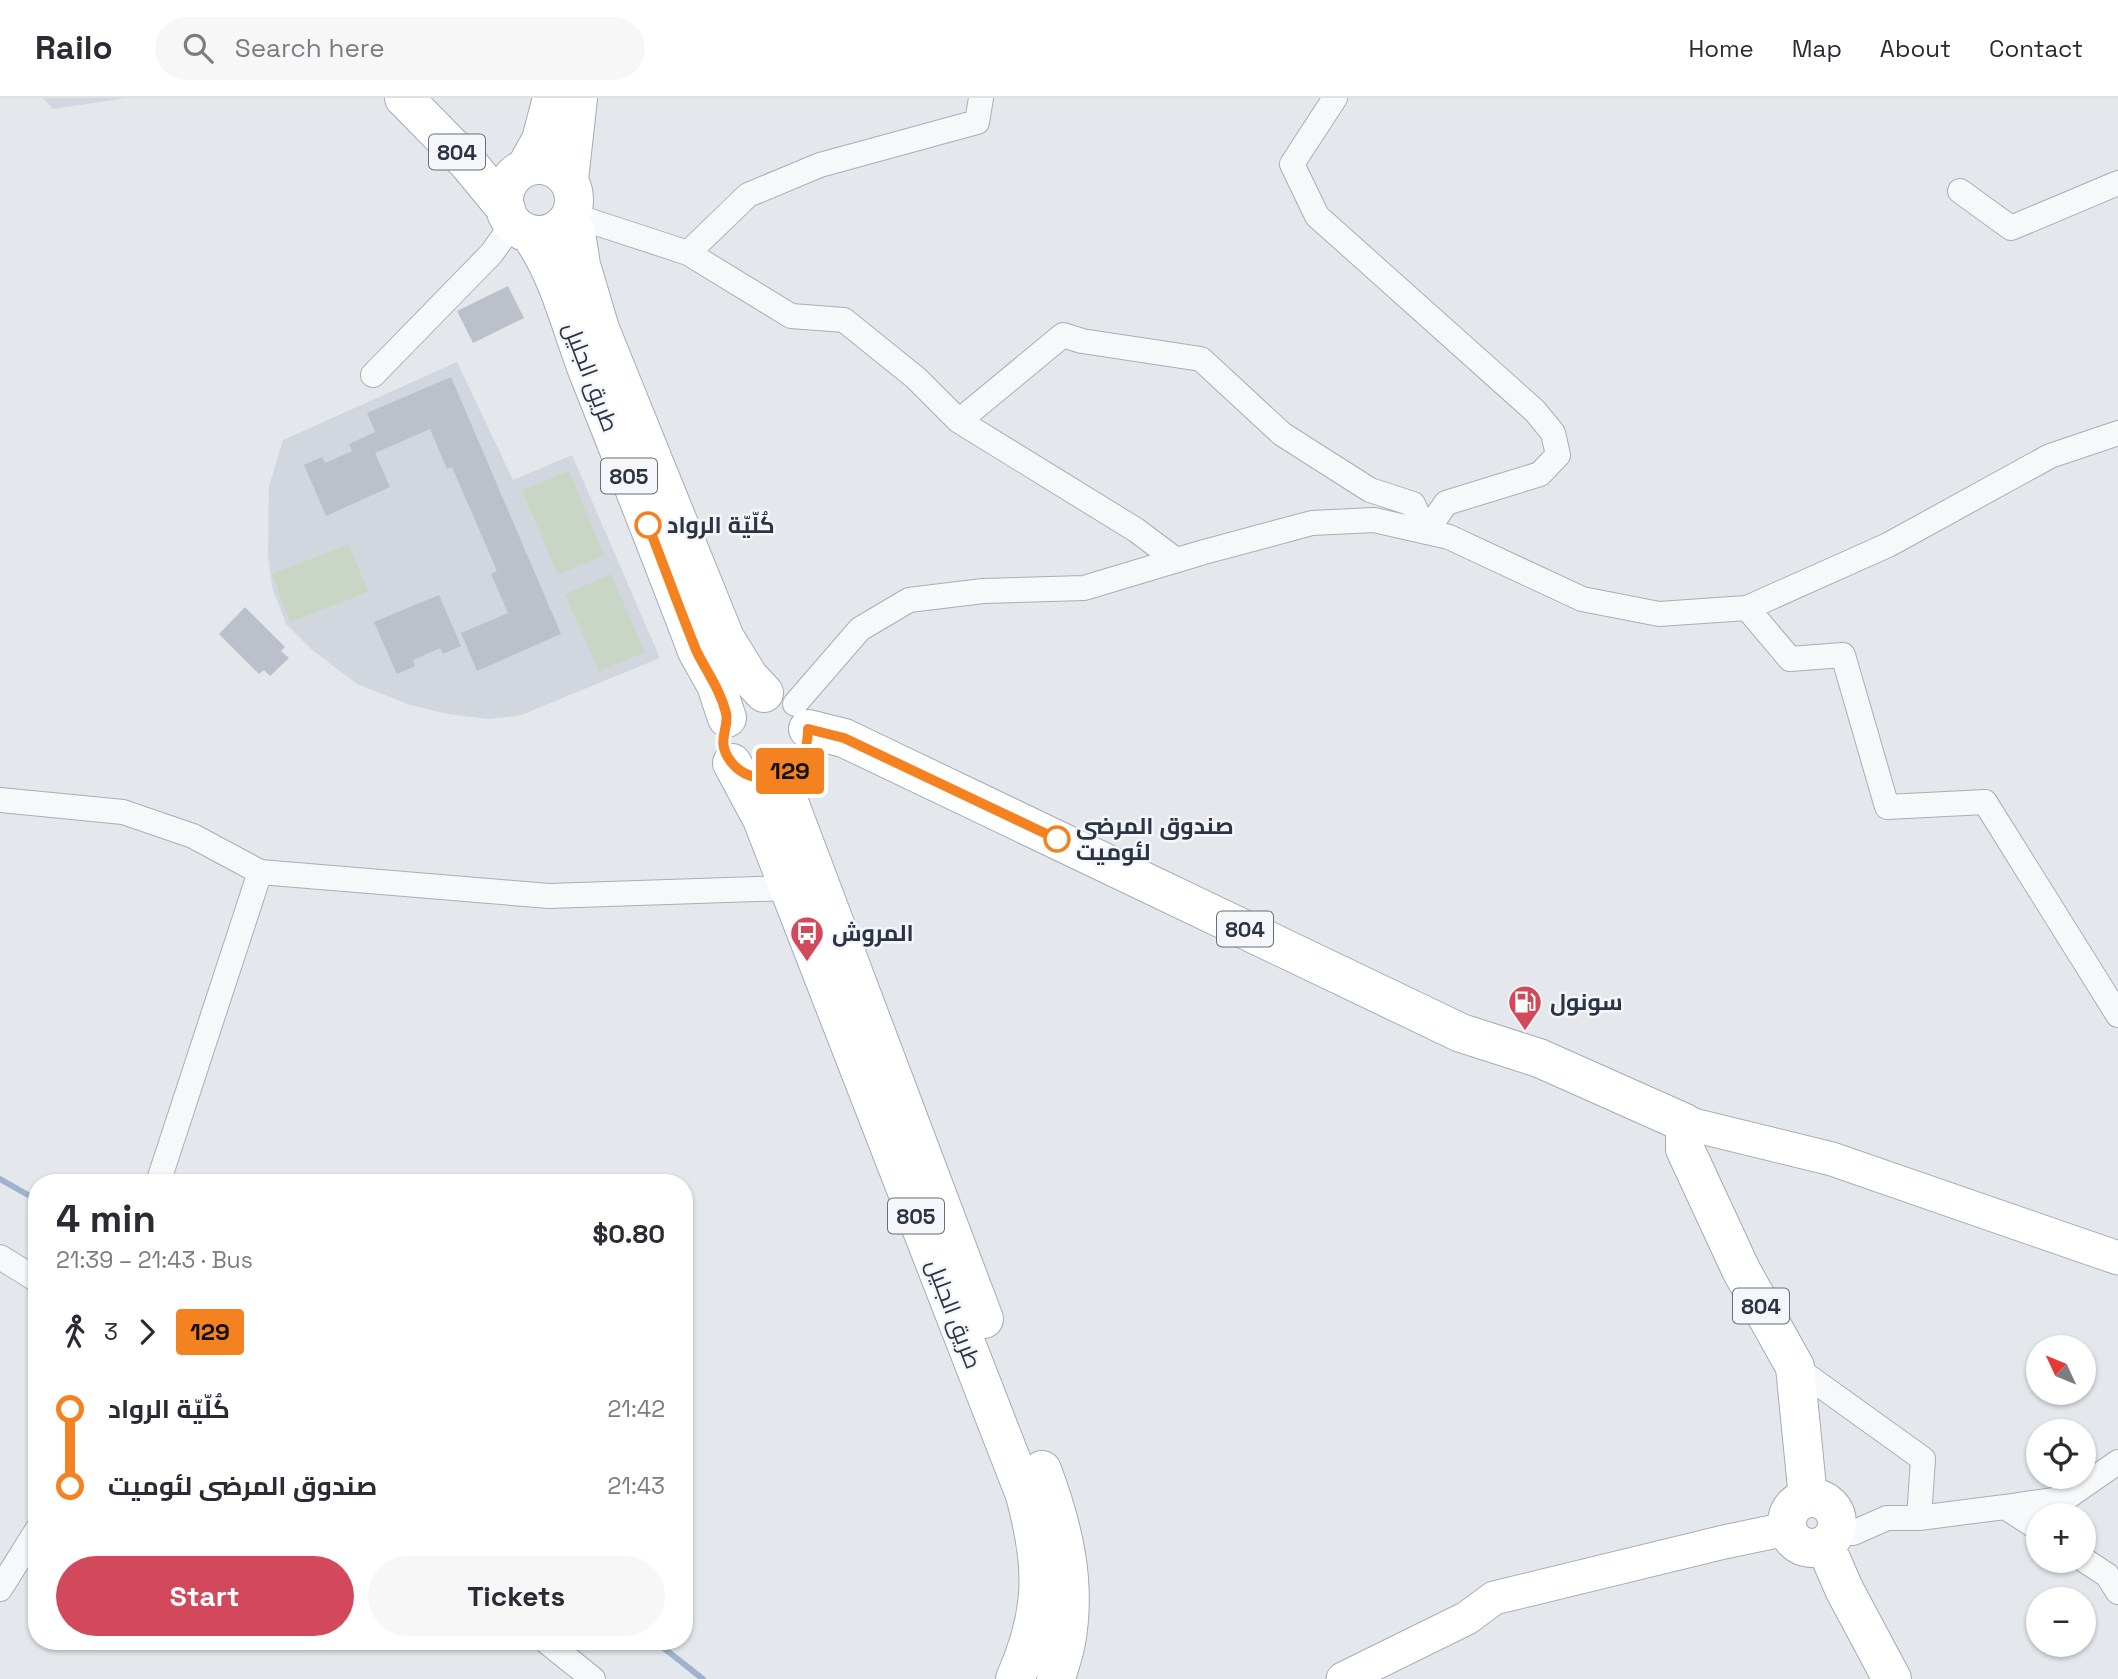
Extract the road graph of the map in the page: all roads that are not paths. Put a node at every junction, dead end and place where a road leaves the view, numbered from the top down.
1 (404, 98) edge
2 (430, 98) edge
3 (552, 98) edge
4 (578, 98) edge
5 (981, 98) edge
6 (1335, 98) edge
7 (524, 168) junction
8 (2118, 183) edge
9 (1960, 191) dead end
10 (570, 204) junction
11 (518, 224) junction
12 (688, 253) junction
13 (373, 375) dead end
14 (959, 421) junction
15 (2118, 433) edge
16 (1426, 532) junction
17 (1176, 560) junction
18 (1747, 608) junction
19 (789, 709) junction
20 (727, 718) junction
21 (732, 763) junction
22 (784, 775) junction
23 (0, 800) edge
24 (260, 872) junction
25 (789, 888) junction
26 (2118, 1015) edge
27 (1685, 1123) junction
28 (161, 1174) edge
29 (0, 1257) edge
30 (2118, 1258) edge
31 (28, 1274) edge
32 (1795, 1367) junction
33 (2118, 1462) edge
34 (1808, 1498) junction
35 (2005, 1507) junction
36 (1919, 1518) junction
37 (2026, 1521) edge
38 (1787, 1529) junction
39 (1830, 1539) junction
40 (28, 1544) edge
41 (2096, 1568) edge
42 (0, 1589) edge
43 (2118, 1592) edge
44 (557, 1650) edge
45 (593, 1679) edge
46 (1015, 1679) edge
47 (1056, 1679) edge
48 (1343, 1679) edge
49 (1892, 1679) edge

1 - 11 main road, 804
2 - 7 main road, 804
3 - 7 main road
4 - 10 main road, طريق الجليل / 805
5 - 12 street
6 - 16 street
7 - 10 main road
7 - 11 main road
8 - 9 street
10 - 11 main road
10 - 12 street
10 - 19 main road, طريق الجليل / 805
11 - 13 street
11 - 20 main road, طريق الجليل / 805
12 - 14 street
14 - 16 street
14 - 17 street
15 - 18 street
16 - 17 street
16 - 18 street
17 - 19 street
18 - 26 street
19 - 20 main road
19 - 22 main road
19 - 27 main road, 804
20 - 21 main road, 805
21 - 22 main road
21 - 25 main road, طريق الجليل / 805
22 - 47 main road, طريق الجليل / 805
23 - 24 street
24 - 25 street
24 - 28 street
25 - 46 main road, طريق الجليل / 805
27 - 30 street
27 - 32 main road, 804
29 - 31 street
32 - 34 main road, 804
32 - 36 street
33 - 35 street
34 - 38 main road
34 - 39 main road
35 - 36 street
35 - 37 street
36 - 39 street
38 - 39 main road
38 - 48 street
39 - 49 main road
40 - 42 street
41 - 43 street
44 - 45 street

